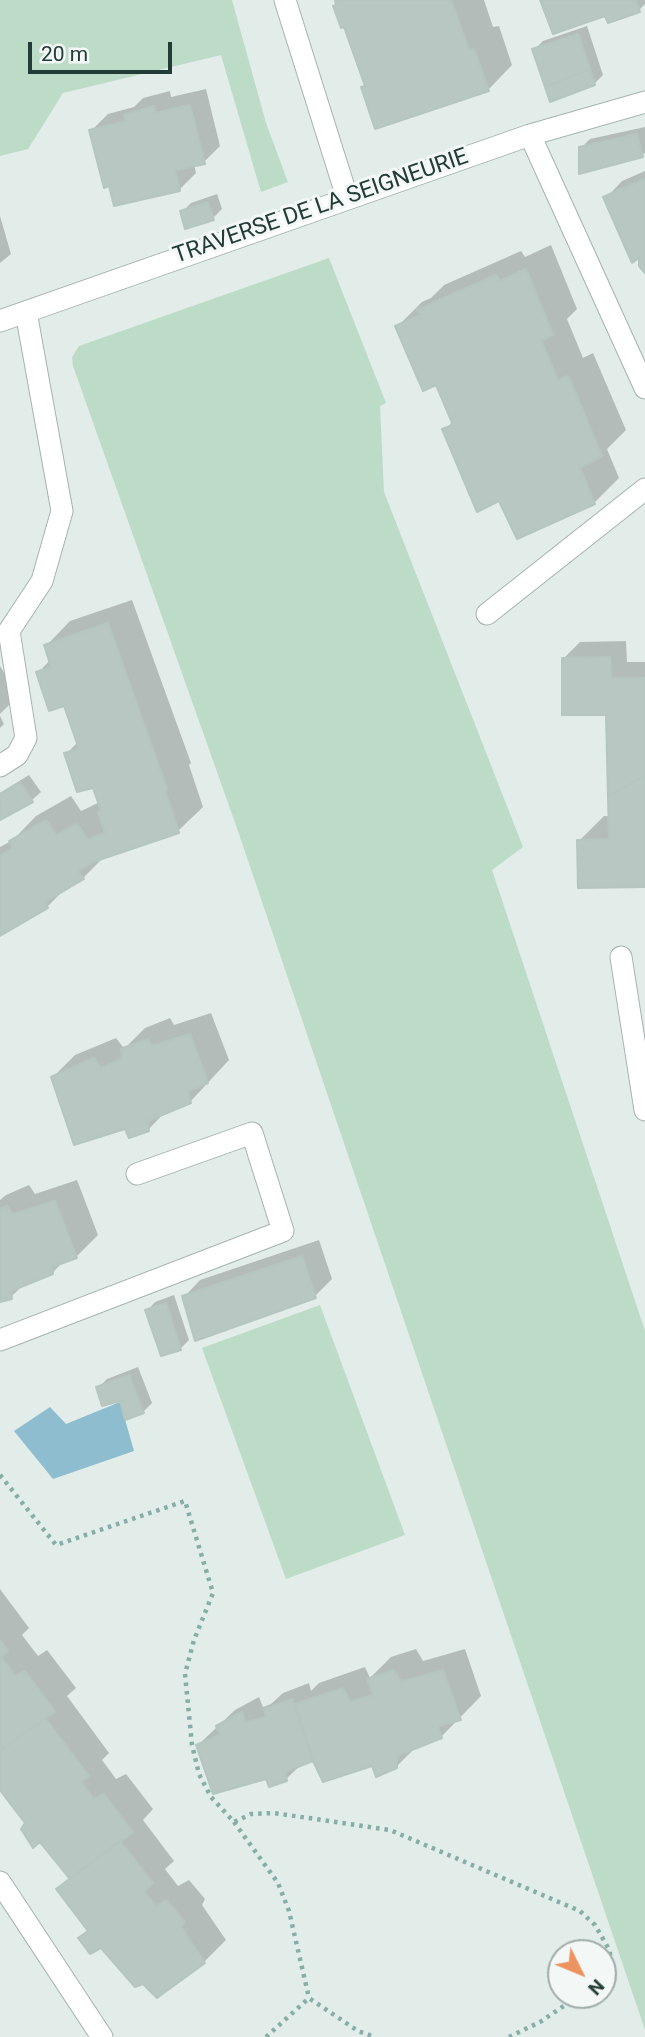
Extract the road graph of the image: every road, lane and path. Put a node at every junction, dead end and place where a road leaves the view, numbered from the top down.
1 (285, 0) edge
2 (645, 102) edge
3 (530, 135) junction
4 (347, 197) junction
5 (26, 312) junction
6 (0, 321) edge
7 (645, 388) edge
8 (645, 489) edge
9 (487, 614) dead end
10 (0, 766) edge
11 (621, 957) dead end
12 (645, 1110) edge
13 (137, 1174) dead end
14 (0, 1340) edge
15 (0, 1475) edge
16 (234, 1822) junction
17 (0, 1882) edge
18 (602, 1939) edge
19 (309, 1998) junction
20 (559, 2009) edge
21 (102, 2037) edge
22 (266, 2037) edge
23 (375, 2037) edge
24 (509, 2037) edge

1 - 4 street
2 - 3 street, TRAVERSE DE LA SEIGNEURIE
3 - 4 street, TRAVERSE DE LA SEIGNEURIE
3 - 7 street
4 - 5 street, TRAVERSE DE LA SEIGNEURIE
5 - 6 street, TRAVERSE DE LA SEIGNEURIE
5 - 10 street
8 - 9 street
11 - 12 street
13 - 14 street
15 - 16 path
16 - 18 path
16 - 19 path
17 - 21 street
19 - 22 path
19 - 23 path
20 - 24 path

